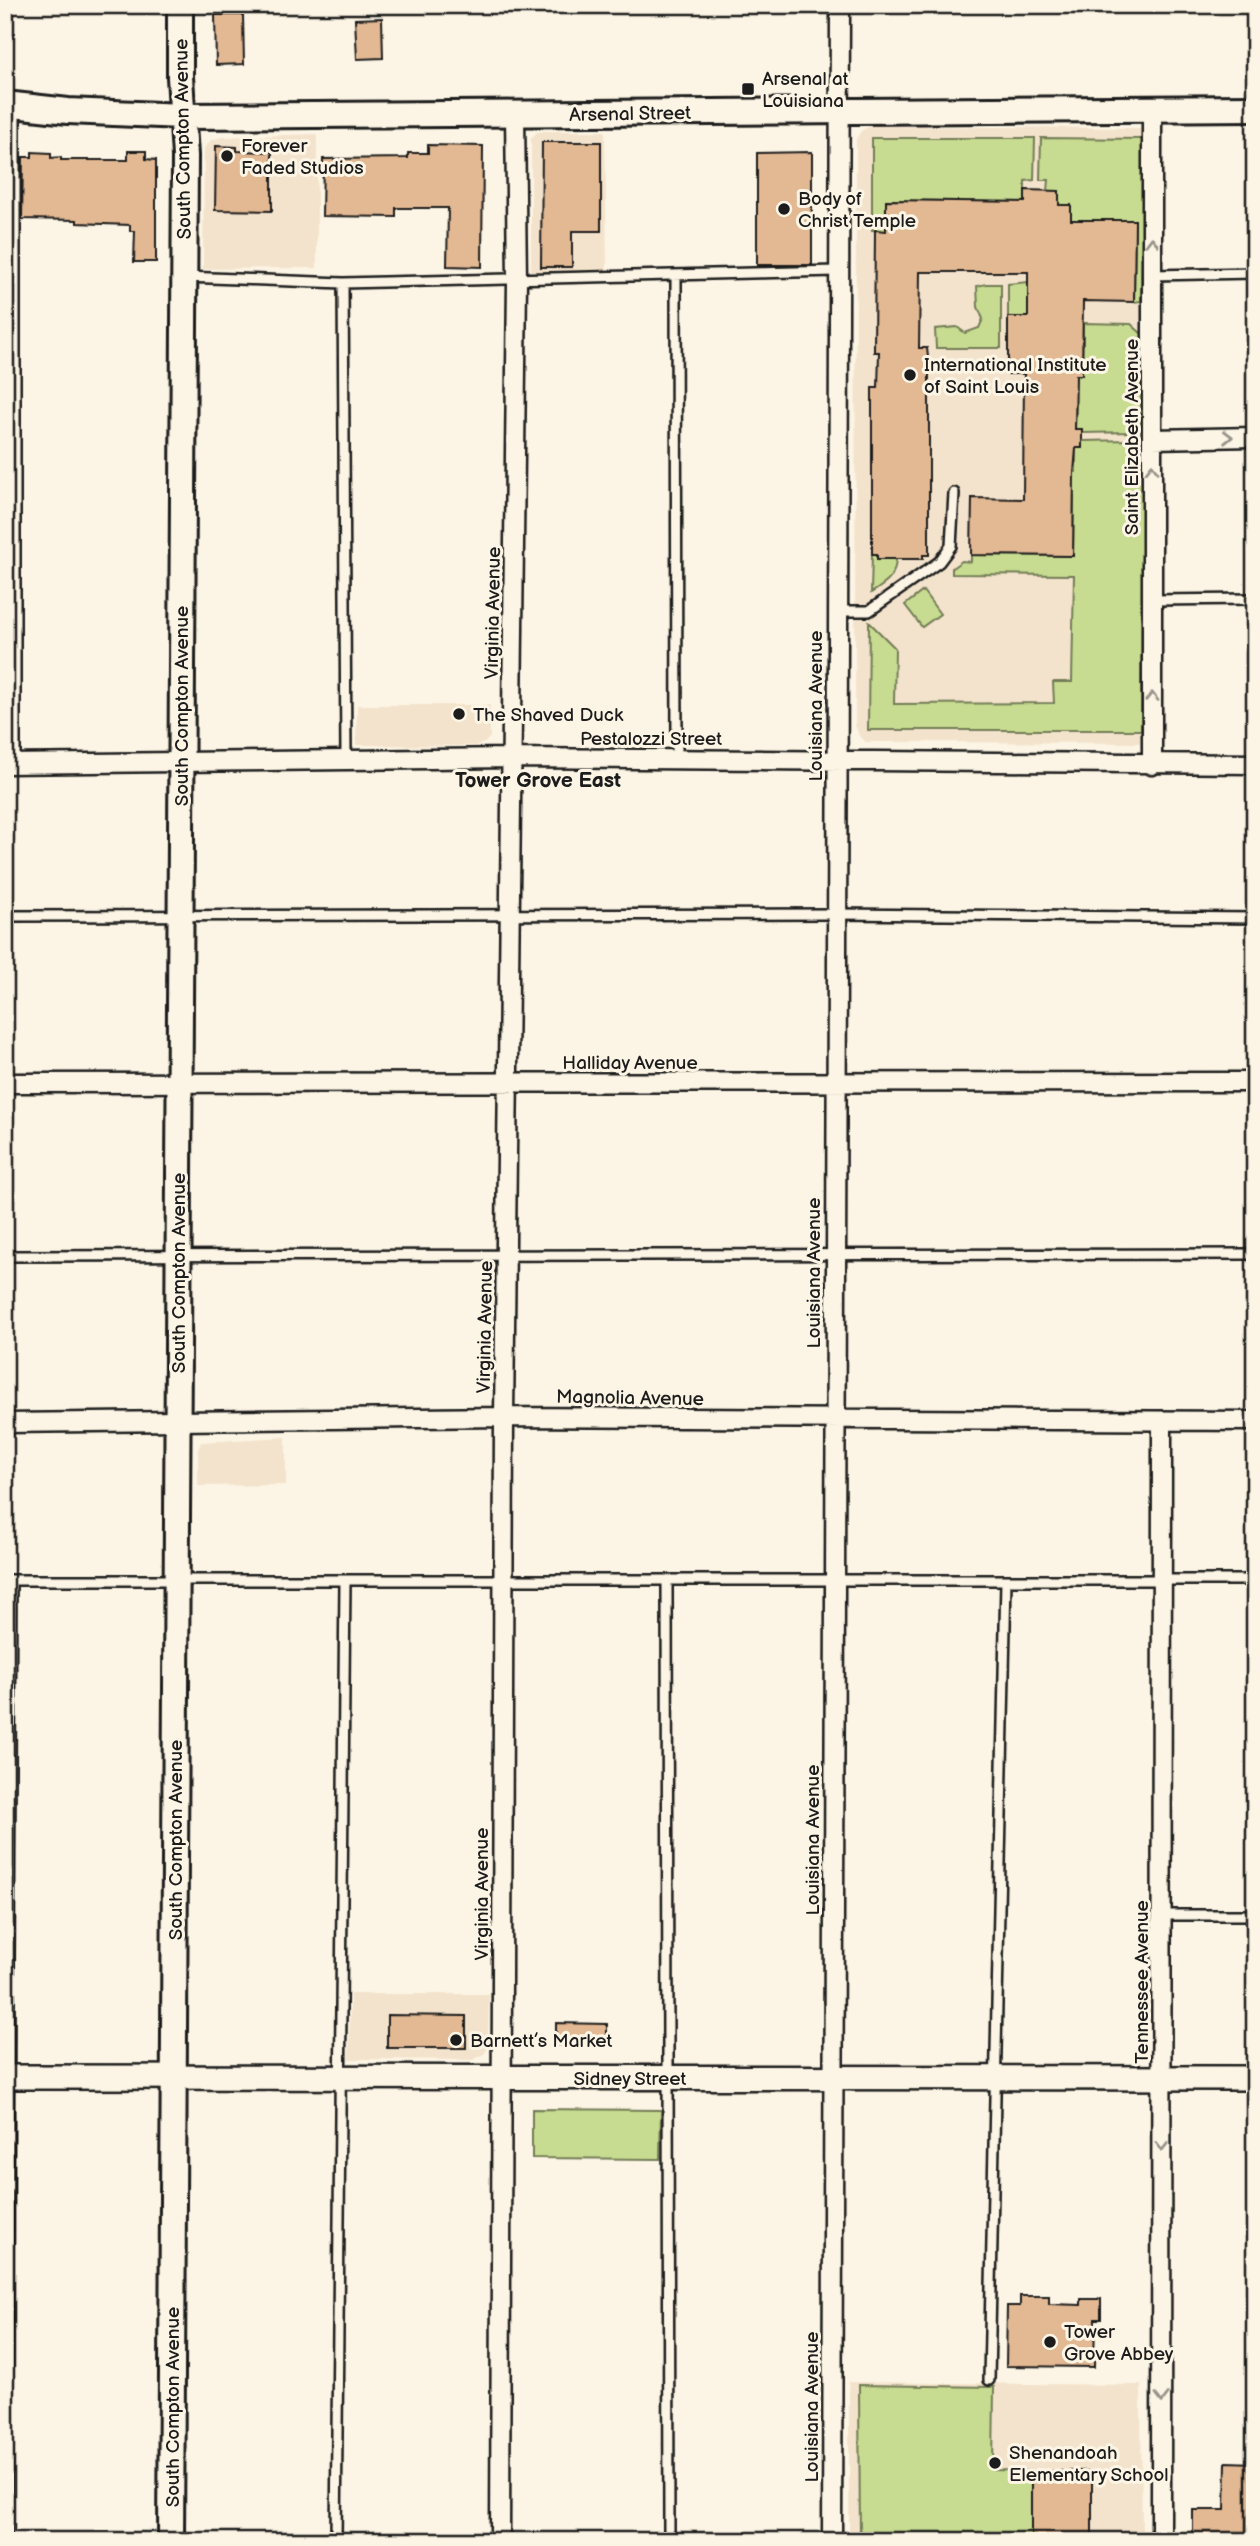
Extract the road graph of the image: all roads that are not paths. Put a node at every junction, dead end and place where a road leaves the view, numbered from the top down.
1 (180, 5) edge
2 (840, 5) edge
3 (10, 105) edge
4 (1255, 108) edge
5 (1152, 109) junction
6 (839, 110) junction
7 (514, 114) junction
8 (182, 116) junction
9 (837, 271) junction
10 (1255, 273) edge
11 (676, 275) junction
12 (1152, 275) junction
13 (183, 277) junction
14 (517, 281) junction
15 (342, 283) junction
16 (1255, 437) edge
17 (1152, 439) junction
18 (954, 494) dead end
19 (1255, 599) edge
20 (1152, 600) junction
21 (836, 611) junction
22 (511, 758) junction
23 (346, 759) junction
24 (677, 760) junction
25 (836, 760) junction
26 (181, 763) junction
27 (10, 764) edge
28 (1255, 764) edge
29 (1152, 765) junction
30 (509, 914) junction
31 (835, 914) junction
32 (5, 916) edge
33 (179, 917) junction
34 (1255, 918) edge
35 (1255, 1082) edge
36 (5, 1083) edge
37 (179, 1083) junction
38 (508, 1083) junction
39 (835, 1083) junction
40 (1255, 1254) edge
41 (178, 1255) junction
42 (506, 1255) junction
43 (834, 1255) junction
44 (5, 1256) edge
45 (504, 1417) junction
46 (834, 1420) junction
47 (1255, 1421) edge
48 (177, 1422) junction
49 (5, 1423) edge
50 (1162, 1423) junction
51 (8, 1580) edge
52 (176, 1580) junction
53 (345, 1580) junction
54 (503, 1580) junction
55 (667, 1580) junction
56 (834, 1580) junction
57 (1006, 1580) junction
58 (1162, 1580) junction
59 (1255, 1580) edge
60 (1162, 1915) junction
61 (1255, 1915) edge
62 (7, 2077) edge
63 (174, 2078) junction
64 (340, 2078) junction
65 (501, 2078) junction
66 (668, 2078) junction
67 (832, 2078) junction
68 (997, 2078) junction
69 (1163, 2078) junction
70 (1255, 2078) edge
71 (989, 2379) dead end
72 (6, 2541) edge
73 (172, 2541) edge
74 (336, 2541) edge
75 (500, 2541) edge
76 (669, 2541) edge
77 (832, 2541) edge
78 (1161, 2541) edge

1 - 8 main road, South Compton Avenue
2 - 6 street, Louisiana Avenue
3 - 8 main road, Arsenal Street
3 - 27 lane
4 - 5 main road, Arsenal Street
5 - 6 main road, Arsenal Street
12 -> 5 street, Saint Elizabeth Avenue
6 - 7 main road, Arsenal Street
6 - 9 street, Louisiana Avenue
7 - 8 main road, Arsenal Street
7 - 14 street, Virginia Avenue
8 - 13 main road, South Compton Avenue
9 - 11 lane
9 - 21 street, Louisiana Avenue
10 - 12 lane
11 - 14 lane
11 - 24 lane
12 - 17 street, Saint Elizabeth Avenue
13 - 15 lane
13 - 26 main road, South Compton Avenue
14 - 15 lane
14 - 22 street, Virginia Avenue
15 - 23 lane
17 -> 16 street
20 -> 17 street, Saint Elizabeth Avenue
18 - 21 lane
19 - 20 lane
29 -> 20 street, Saint Elizabeth Avenue
21 - 25 street, Louisiana Avenue
22 - 23 street, Pestalozzi Street
22 - 24 street, Pestalozzi Street
22 - 30 street, Virginia Avenue
23 - 26 street, Pestalozzi Street
24 - 25 street, Pestalozzi Street
25 - 29 street, Pestalozzi Street
25 - 31 street, Louisiana Avenue
26 - 27 street, Pestalozzi Street
26 - 33 main road, South Compton Avenue
28 - 29 street, Pestalozzi Street
30 - 31 lane
30 - 33 lane
30 - 38 street, Virginia Avenue
31 - 34 lane
31 - 39 street, Louisiana Avenue
32 - 33 lane
33 - 37 main road, South Compton Avenue
35 - 39 street, Halliday Avenue
36 - 37 street, Halliday Avenue
37 - 38 street, Halliday Avenue
37 - 41 main road, South Compton Avenue
38 - 39 street, Halliday Avenue
38 - 42 street, Virginia Avenue
39 - 43 street, Louisiana Avenue
40 - 43 lane
41 - 42 lane
41 - 44 lane
41 - 48 main road, South Compton Avenue
42 - 43 lane
42 - 45 street, Virginia Avenue
43 - 46 street, Louisiana Avenue
45 - 46 street, Magnolia Avenue
45 - 48 street, Magnolia Avenue
45 - 54 street, Virginia Avenue
46 - 50 street, Magnolia Avenue
46 - 56 street, Louisiana Avenue
47 - 50 street, Magnolia Avenue
48 - 49 street, Magnolia Avenue
48 - 52 main road, South Compton Avenue
50 - 58 street, Tennessee Avenue
51 - 52 lane
51 - 62 lane
52 - 53 lane
52 - 63 main road, South Compton Avenue
53 - 54 lane
53 - 64 lane
54 - 55 lane
54 - 65 street, Virginia Avenue
55 - 56 lane
55 - 66 lane
56 - 57 lane
56 - 67 street, Louisiana Avenue
57 - 58 lane
57 - 68 lane
58 - 59 lane
58 - 60 street, Tennessee Avenue
60 - 61 lane
60 - 69 street, Tennessee Avenue
62 - 63 street, Sidney Street
62 - 72 lane
63 - 64 street, Sidney Street
63 - 73 main road, South Compton Avenue
64 - 65 street, Sidney Street
64 - 74 lane
65 - 66 street, Sidney Street
65 - 75 street, Virginia Avenue
66 - 67 street, Sidney Street
66 - 76 lane
67 - 68 street, Sidney Street
67 - 77 street, Louisiana Avenue
68 - 69 street, Sidney Street
68 - 71 lane
69 - 70 street, Sidney Street
69 -> 78 street, Tennessee Avenue

